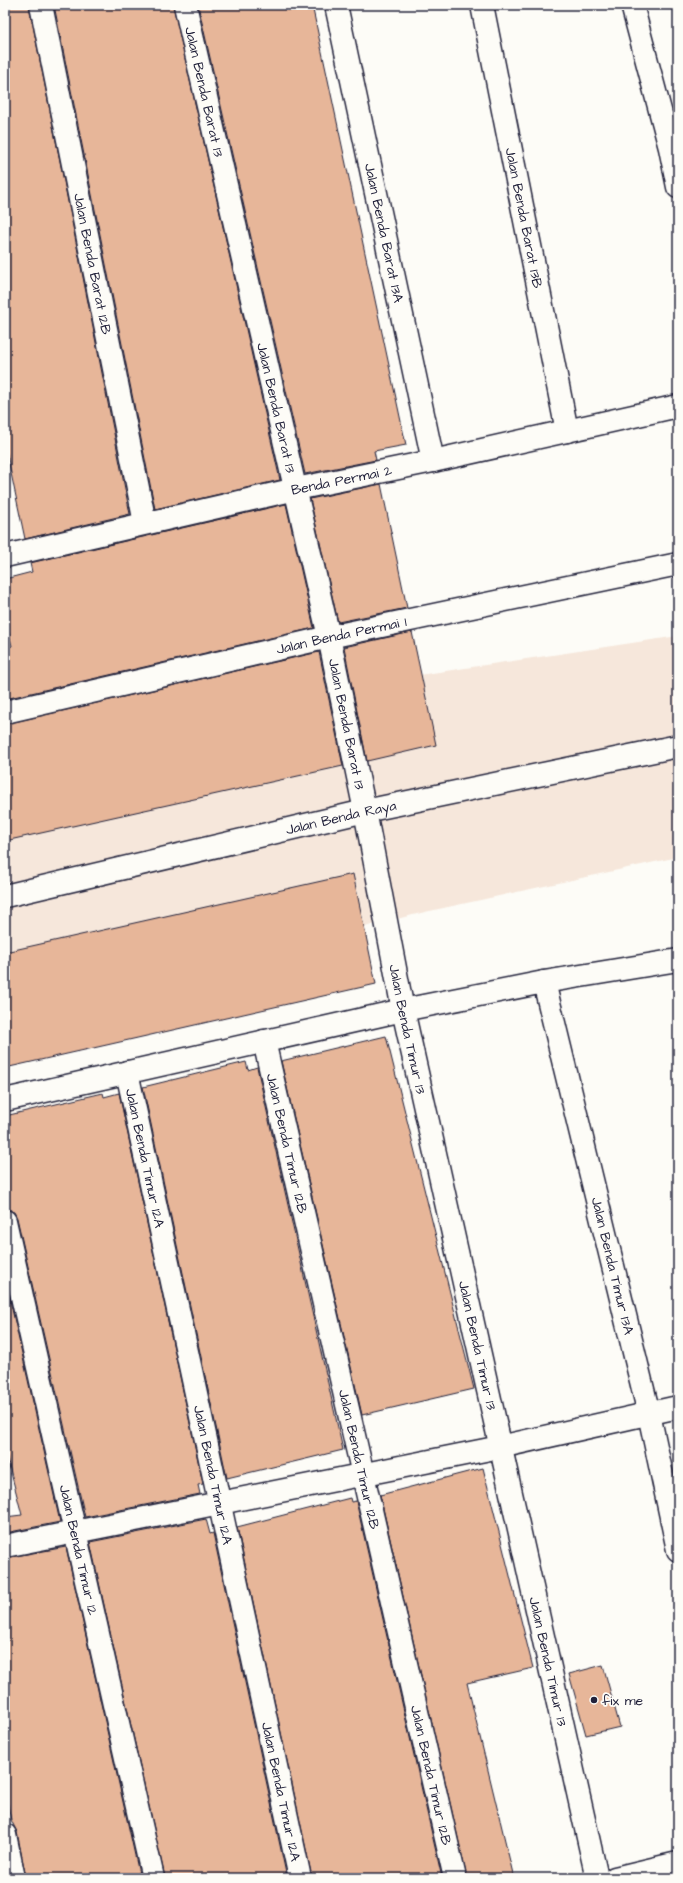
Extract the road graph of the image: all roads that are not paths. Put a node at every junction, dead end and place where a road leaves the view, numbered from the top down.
1 (41, 5) edge
2 (184, 5) edge
3 (336, 5) edge
4 (482, 5) edge
5 (632, 5) edge
6 (674, 147) edge
7 (678, 187) edge
8 (678, 406) edge
9 (568, 431) junction
10 (433, 461) junction
11 (296, 489) junction
12 (146, 523) junction
13 (6, 550) edge
14 (678, 564) edge
15 (329, 637) junction
16 (5, 712) edge
17 (678, 746) edge
18 (365, 811) junction
19 (5, 896) edge
20 (678, 960) edge
21 (544, 982) junction
22 (403, 1010) junction
23 (264, 1041) junction
24 (127, 1072) junction
25 (5, 1100) edge
26 (5, 1221) edge
27 (678, 1407) edge
28 (649, 1414) junction
29 (500, 1447) junction
30 (362, 1474) junction
31 (220, 1503) junction
32 (74, 1533) junction
33 (5, 1546) edge
34 (678, 1550) edge
35 (5, 1835) edge
36 (678, 1863) edge
37 (14, 1878) edge
38 (152, 1878) edge
39 (300, 1878) edge
40 (455, 1878) edge
41 (597, 1878) edge
42 (615, 1878) edge

1 - 12 street, Jalan Benda Barat 12B
2 - 11 street, Jalan Benda Barat 13
3 - 10 street, Jalan Benda Barat 13A
4 - 9 street, Jalan Benda Barat 13B
5 - 6 street
6 - 7 street
8 - 9 street, Benda Permai 2
9 - 10 street, Benda Permai 2
10 - 11 street, Benda Permai 2
11 - 12 street, Benda Permai 2
11 - 15 street, Jalan Benda Barat 13
12 - 13 street, Benda Permai 2
14 - 15 street, Jalan Benda Permai 1
15 - 16 street, Jalan Benda Permai 1
15 - 18 street, Jalan Benda Barat 13
17 - 18 street, Jalan Benda Raya
18 - 19 street, Jalan Benda Raya
18 - 22 street, Jalan Benda Timur 13
20 - 21 street
21 - 22 street
21 - 28 street, Jalan Benda Timur 13A
22 - 23 street
22 - 29 street, Jalan Benda Timur 13
23 - 24 street
23 - 30 street, Jalan Benda Timur 12B
24 - 25 street
24 - 31 street, Jalan Benda Timur 12A
26 - 32 street, Jalan Benda Timur 12
27 - 28 street
28 - 29 street
28 - 34 street, Jalan Benda Timur 13A
29 - 30 street
29 - 41 street, Jalan Benda Timur 13
30 - 31 street
30 - 40 street, Jalan Benda Timur 12B
31 - 32 street
31 - 39 street, Jalan Benda Timur 12A
32 - 33 street
32 - 38 street, Jalan Benda Timur 12
35 - 37 street
36 - 42 street

